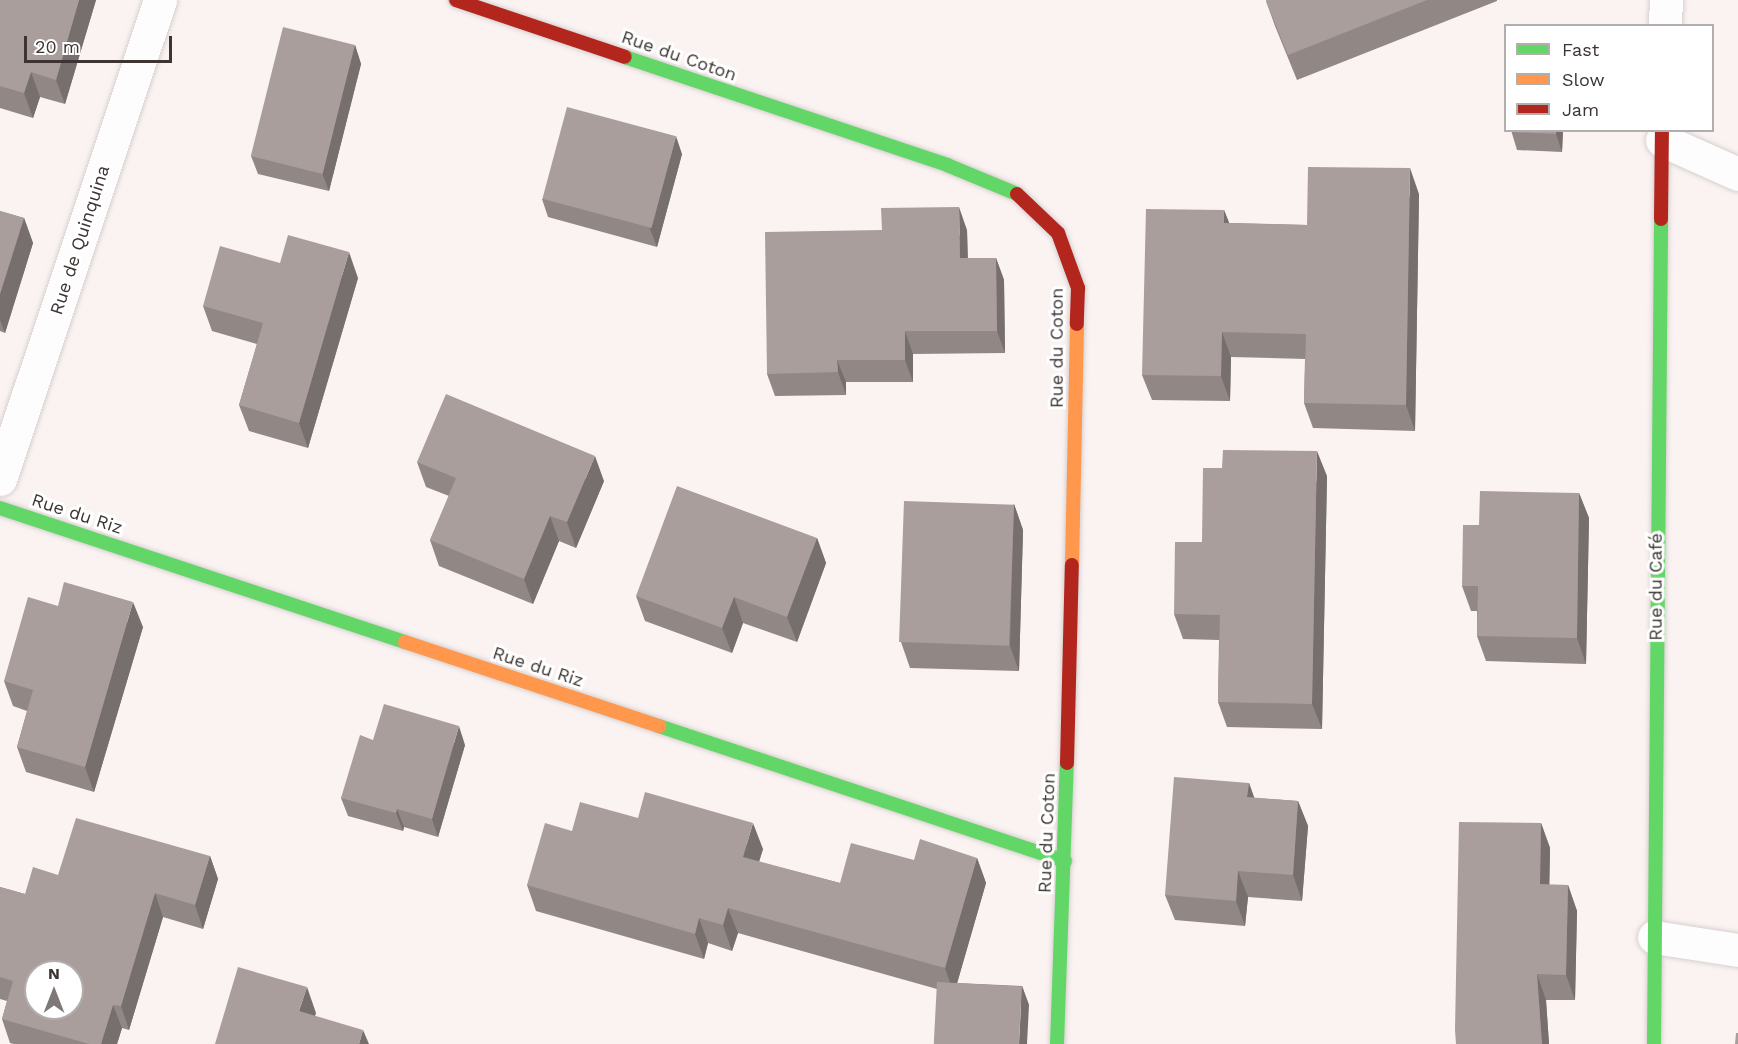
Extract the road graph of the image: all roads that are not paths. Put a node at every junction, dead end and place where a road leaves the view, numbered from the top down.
1 (160, 0) edge
2 (456, 0) edge
3 (1666, 0) edge
4 (1665, 24) edge
5 (1662, 135) edge
6 (1738, 174) edge
7 (0, 479) edge
8 (0, 508) edge
9 (1065, 861) junction
10 (1654, 937) junction
11 (1738, 950) edge
12 (1057, 1044) edge
13 (1654, 1044) edge

1 - 7 street, Rue de Quinquina
2 - 9 street, Rue du Coton
3 - 4 street
5 - 6 street
5 - 10 street, Rue du Café
8 - 9 street, Rue du Riz
9 - 12 street, Rue du Coton
10 - 11 street
10 - 13 street, Rue du Café

